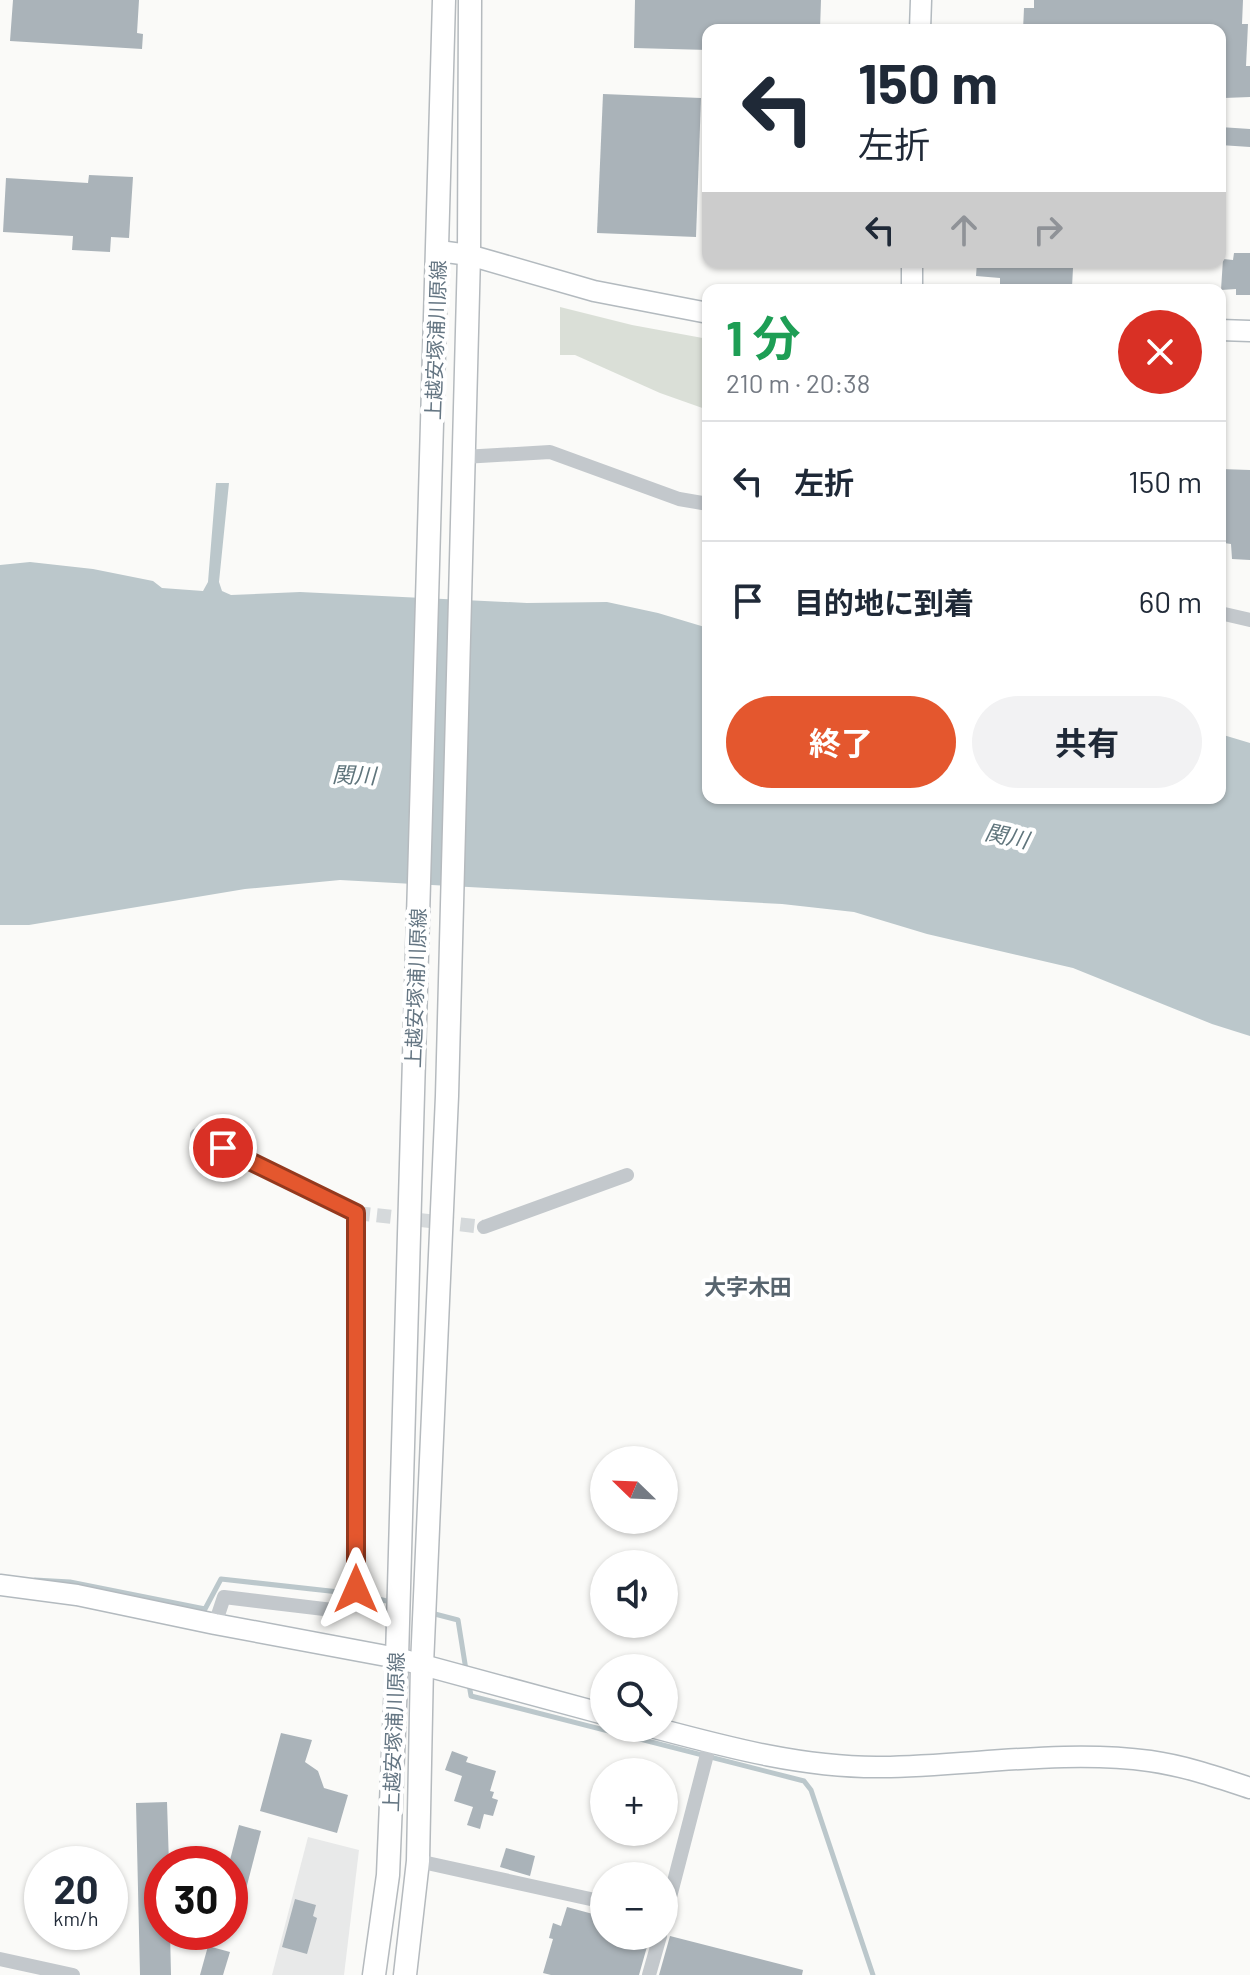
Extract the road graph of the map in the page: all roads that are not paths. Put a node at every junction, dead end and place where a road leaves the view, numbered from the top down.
1 (444, 0) edge
2 (470, 0) edge
3 (921, 0) edge
4 (920, 24) edge
5 (439, 251) junction
6 (469, 255) junction
7 (702, 312) edge
8 (1226, 330) edge
9 (1250, 331) edge
10 (463, 457) junction
11 (702, 503) edge
12 (1226, 614) edge
13 (1250, 620) edge
14 (197, 1135) dead end
15 (627, 1175) dead end
16 (484, 1227) tunnel mouth
17 (0, 1585) edge
18 (215, 1624) junction
19 (397, 1658) junction
20 (422, 1665) junction
21 (590, 1710) edge
22 (678, 1734) edge
23 (710, 1743) junction
24 (1250, 1788) edge
25 (418, 1861) junction
26 (678, 1864) edge
27 (590, 1899) edge
28 (656, 1950) edge
29 (0, 1959) edge
30 (73, 1975) edge
31 (374, 1975) edge
32 (405, 1975) edge
33 (649, 1975) edge

1 - 5 main road, 上越安塚浦川原線
2 - 6 main road, 上越安塚浦川原線
3 - 4 street
5 - 6 street
5 - 19 main road, 上越安塚浦川原線
6 - 7 street
6 - 10 main road, 上越安塚浦川原線
8 - 9 street
10 - 11 street
10 - 20 main road, 上越安塚浦川原線
12 - 13 street
14 - 18 street
15 - 16 street
17 - 18 street
18 - 19 street
19 - 20 street
19 - 31 main road, 上越安塚浦川原線
20 - 21 street
20 - 25 main road, 上越安塚浦川原線
22 - 23 street
23 - 24 street
23 - 26 street
25 - 27 street
25 - 32 main road, 上越安塚浦川原線
28 - 33 street
29 - 30 street

